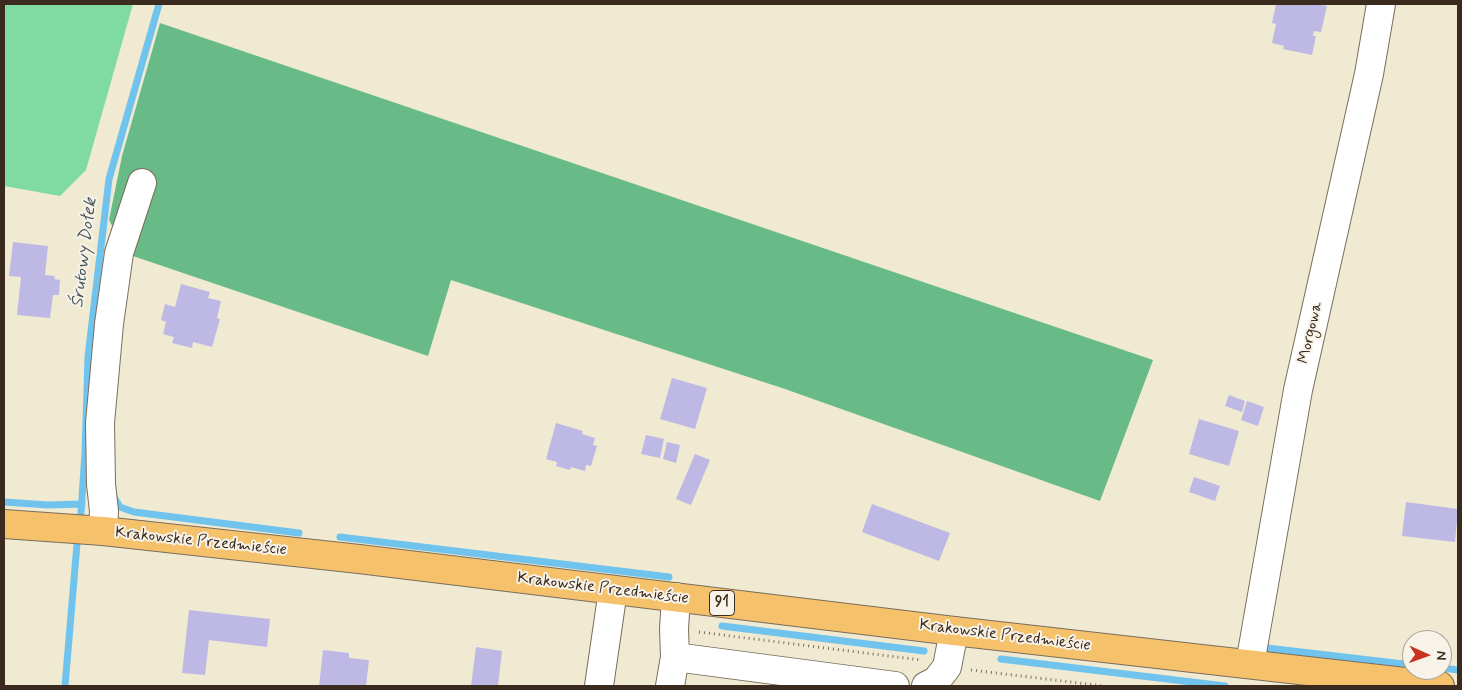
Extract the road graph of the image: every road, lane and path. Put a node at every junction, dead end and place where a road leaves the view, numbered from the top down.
1 (1382, 4) edge
2 (142, 183) dead end
3 (4, 524) edge
4 (103, 531) junction
5 (613, 590) junction
6 (676, 598) junction
7 (674, 629) junction
8 (954, 631) junction
9 (675, 657) junction
10 (1250, 664) junction
11 (947, 667) junction
12 (599, 686) edge
13 (670, 686) edge
14 (895, 686) edge
15 (926, 686) edge
16 (1104, 686) edge
17 (1440, 686) edge

1 - 10 street, Morgowa
2 - 4 street
3 - 4 main road, Krakowskie Przedmieście / 91
4 - 5 main road, Krakowskie Przedmieście / 91
5 - 6 main road, Krakowskie Przedmieście / 91
5 - 12 street
6 - 7 street
6 - 8 main road, Krakowskie Przedmieście / 91
7 - 9 street
7 - 11 path
8 - 10 main road, Krakowskie Przedmieście / 91
8 - 11 street
9 - 13 street
9 - 14 street
10 - 17 main road, Krakowskie Przedmieście / 91
11 - 15 street
11 - 16 path

